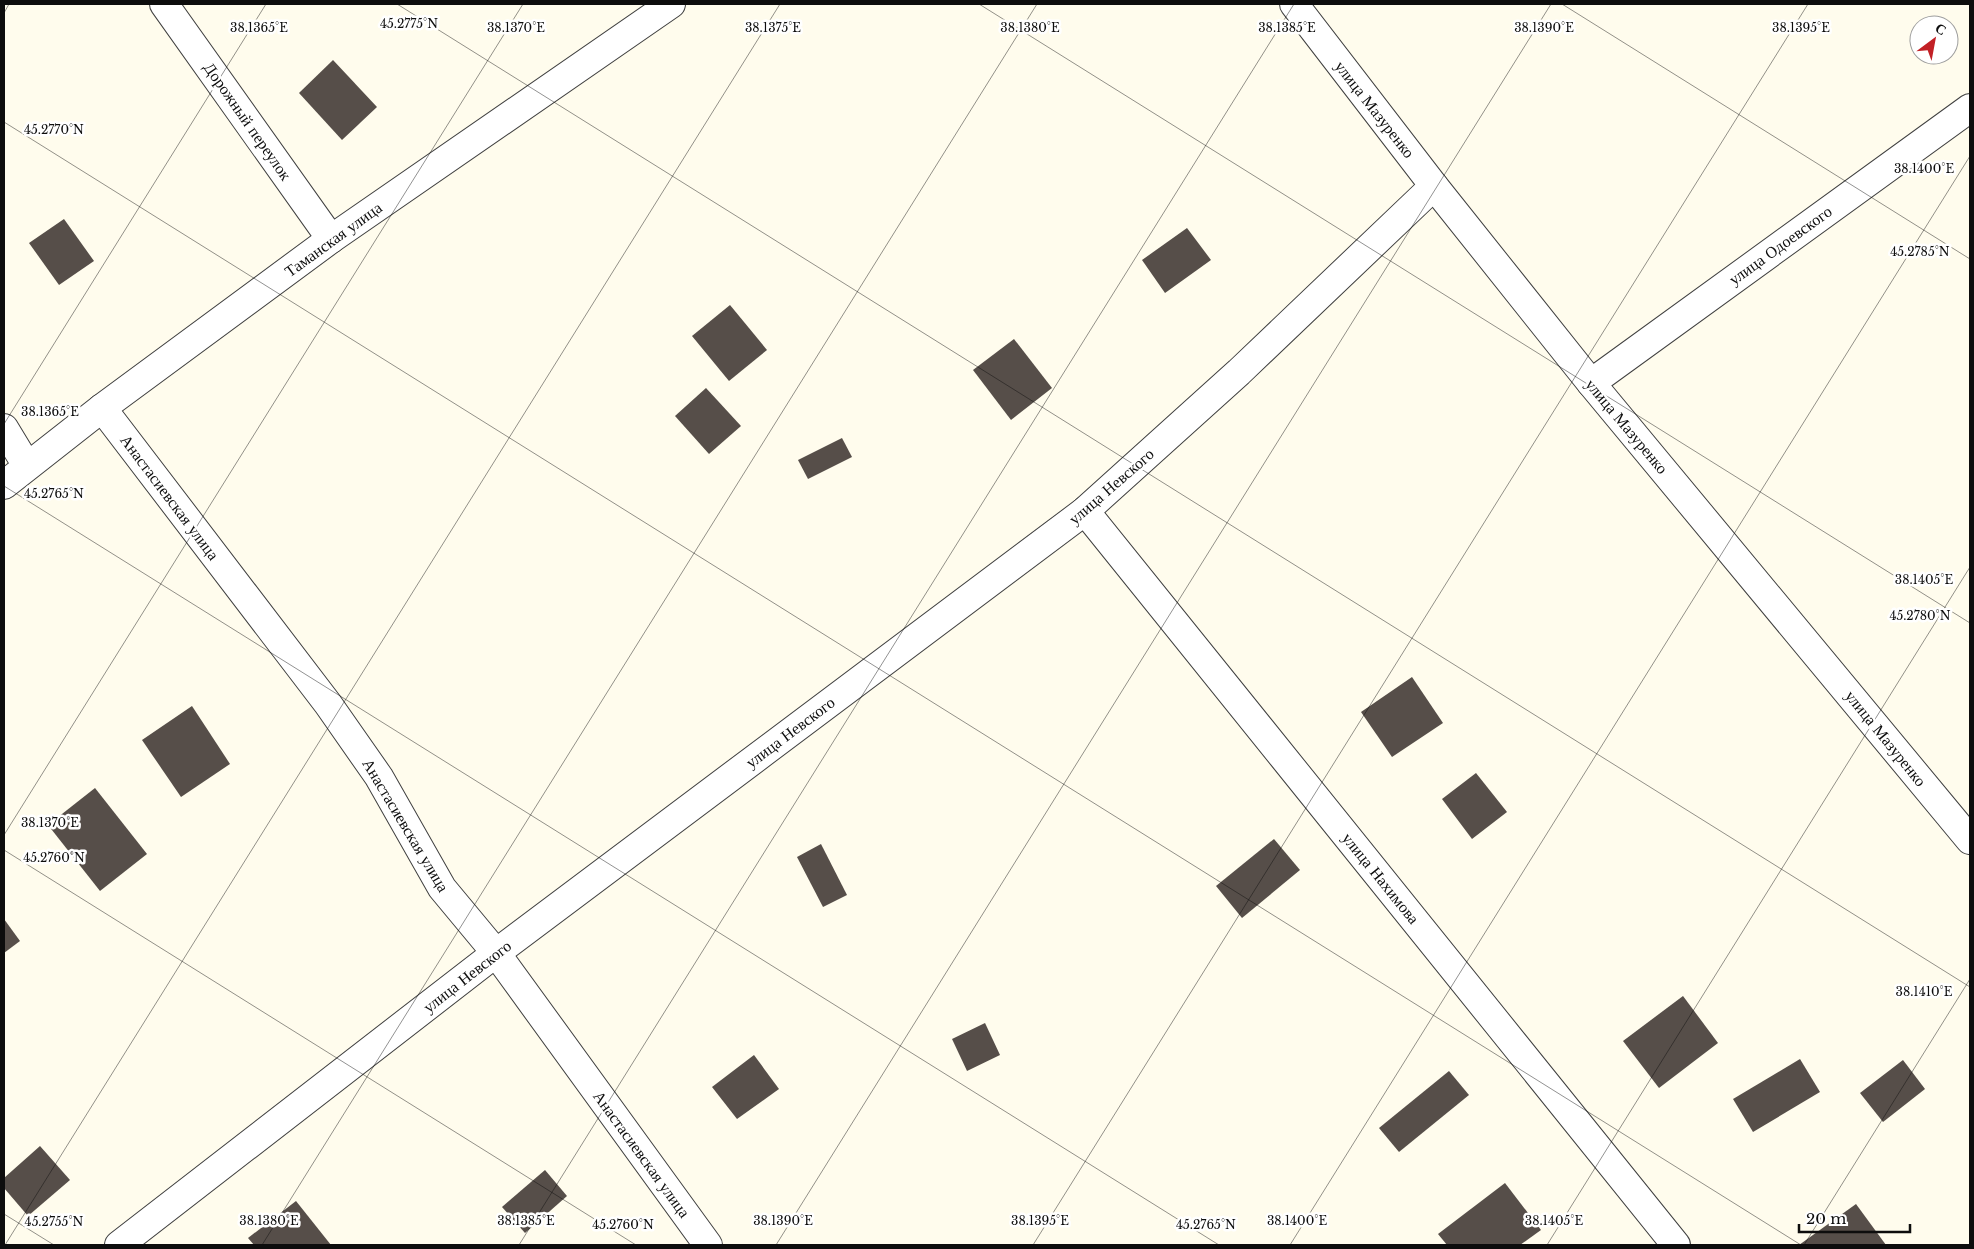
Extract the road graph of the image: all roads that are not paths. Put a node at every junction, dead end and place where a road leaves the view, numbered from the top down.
1 (164, 4) edge
2 (671, 4) edge
3 (1294, 4) edge
4 (1970, 108) edge
5 (1434, 186) junction
6 (331, 239) junction
7 (1591, 383) junction
8 (102, 408) junction
9 (4, 428) edge
10 (27, 466) junction
11 (4, 485) edge
12 (1085, 511) junction
13 (1970, 840) edge
14 (496, 953) junction
15 (119, 1245) edge
16 (708, 1245) edge
17 (1676, 1245) edge

1 - 6 street, Дорожный переулок
2 - 6 street, Таманская улица
3 - 5 street, улица Мазуренко
4 - 7 street, улица Одоевского
5 - 7 street, улица Мазуренко
5 - 12 street, улица Невского
6 - 8 street, Таманская улица
7 - 13 street, улица Мазуренко
8 - 10 street, Таманская улица
8 - 14 street, Анастасиевская улица
9 - 10 street
10 - 11 street, Таманская улица
12 - 14 street, улица Невского
12 - 17 street, улица Нахимова
14 - 15 street, улица Невского
14 - 16 street, Анастасиевская улица

